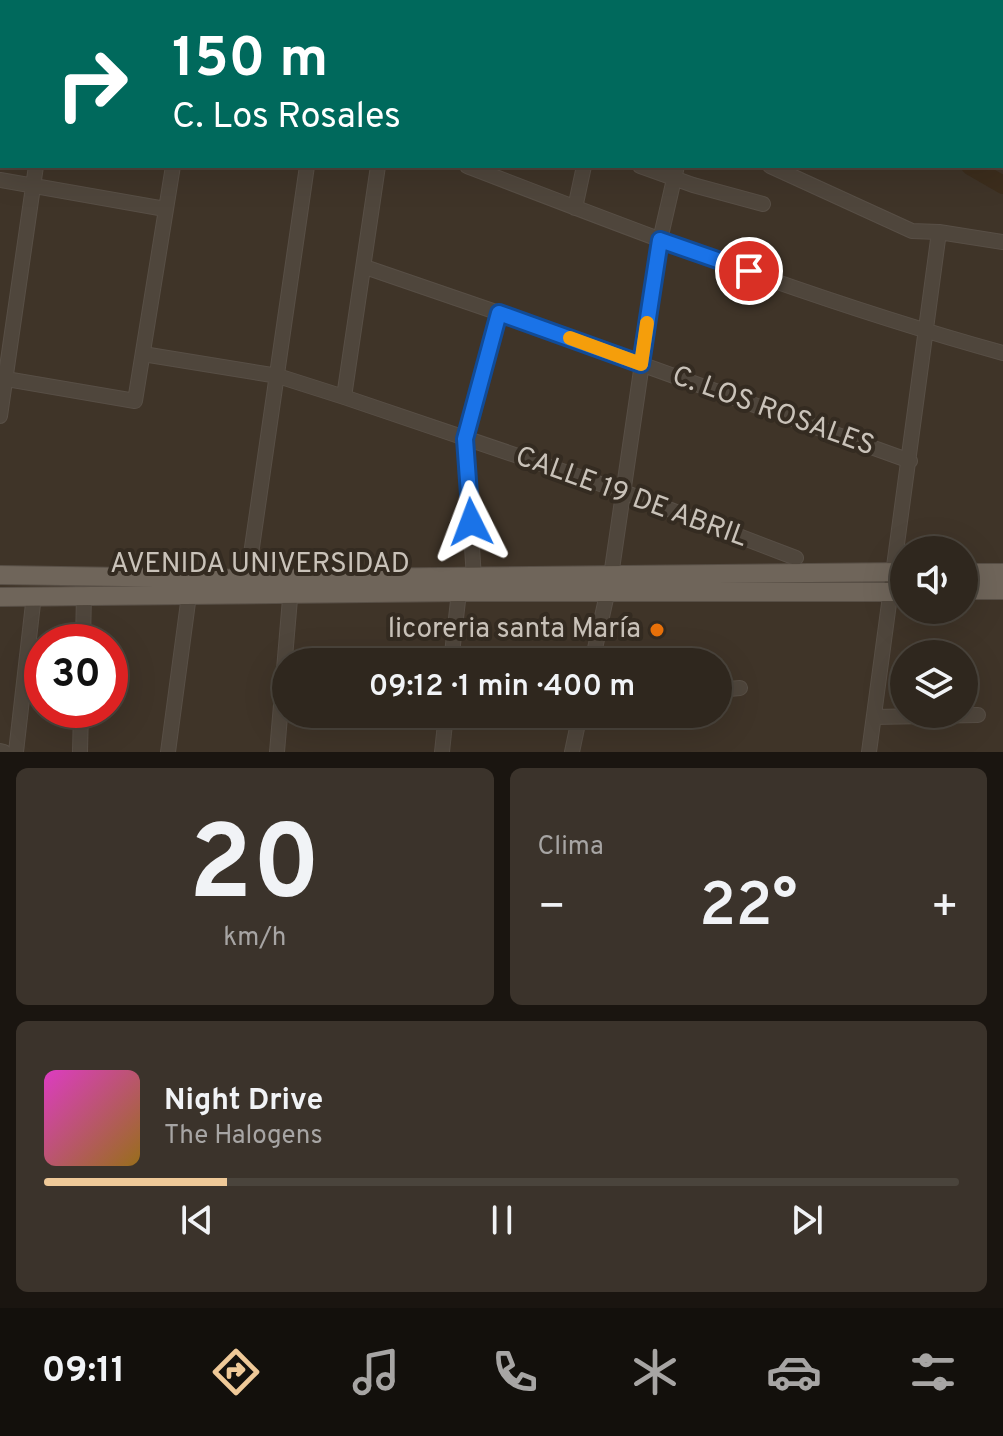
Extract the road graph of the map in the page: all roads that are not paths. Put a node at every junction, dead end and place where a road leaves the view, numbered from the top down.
1 (36, 168) edge
2 (173, 168) edge
3 (307, 168) edge
4 (378, 168) edge
5 (472, 168) edge
6 (584, 168) edge
7 (652, 168) edge
8 (774, 168) edge
9 (675, 172) edge
10 (0, 180) edge
11 (34, 186) junction
12 (763, 204) dead end
13 (575, 208) junction
14 (165, 209) junction
15 (939, 232) junction
16 (660, 240) junction
17 (1003, 242) edge
18 (365, 267) junction
19 (499, 313) junction
20 (926, 332) junction
21 (1003, 353) edge
22 (143, 354) junction
23 (641, 364) junction
24 (278, 376) junction
25 (3, 379) edge
26 (344, 397) junction
27 (0, 416) edge
28 (465, 439) junction
29 (910, 461) junction
30 (624, 492) junction
31 (903, 536) edge
32 (796, 558) dead end
33 (890, 572) edge
34 (978, 573) edge
35 (1003, 573) edge
36 (0, 575) edge
37 (474, 578) junction
38 (609, 585) junction
39 (246, 587) junction
40 (291, 587) junction
41 (978, 590) edge
42 (1003, 590) edge
43 (459, 592) junction
44 (890, 592) edge
45 (84, 594) junction
46 (34, 595) junction
47 (189, 595) junction
48 (0, 597) edge
49 (83, 624) edge
50 (892, 624) edge
51 (453, 648) edge
52 (595, 648) edge
53 (740, 688) dead end
54 (732, 689) edge
55 (874, 717) junction
56 (890, 717) edge
57 (81, 728) edge
58 (445, 728) edge
59 (577, 728) edge
60 (16, 752) edge
61 (80, 752) edge
62 (168, 752) edge
63 (277, 752) edge
64 (442, 752) edge
65 (572, 752) edge
66 (869, 752) edge

1 - 11 street
2 - 14 street
3 - 24 street
4 - 18 street
5 - 13 street
6 - 13 street
7 - 9 street
8 - 15 street
9 - 12 street
9 - 16 street
10 - 11 street
11 - 14 street
11 - 25 street
13 - 16 street
14 - 22 street
15 - 17 street
15 - 20 street
16 - 20 street
16 - 23 street
18 - 19 street, C. LOS ROSALES
18 - 26 street
19 - 23 street, C. LOS ROSALES
19 - 28 street
20 - 21 street
20 - 29 street
22 - 24 street, CALLE 19 DE ABRIL
22 - 25 street
23 - 29 street, C. LOS ROSALES
23 - 30 street
24 - 26 street, CALLE 19 DE ABRIL
24 - 39 street
25 - 27 street
26 - 28 street, CALLE 19 DE ABRIL
28 - 30 street, CALLE 19 DE ABRIL
28 - 37 street
29 - 31 street
30 - 32 street, CALLE 19 DE ABRIL
30 - 38 street
33 - 38 main road, AVENIDA UNIVERSIDAD
34 - 35 main road
36 - 39 main road, AVENIDA UNIVERSIDAD
37 - 38 main road, AVENIDA UNIVERSIDAD
37 - 40 main road, AVENIDA UNIVERSIDAD
38 - 43 main road, AVENIDA UNIVERSIDAD
38 - 44 main road, AVENIDA UNIVERSIDAD
38 - 52 street
39 - 40 main road, AVENIDA UNIVERSIDAD
39 - 47 main road, AVENIDA UNIVERSIDAD
40 - 43 main road, AVENIDA UNIVERSIDAD
40 - 63 street
41 - 42 main road
43 - 51 street
45 - 46 main road, AVENIDA UNIVERSIDAD
45 - 47 main road, AVENIDA UNIVERSIDAD
45 - 49 street
46 - 48 main road, AVENIDA UNIVERSIDAD
46 - 60 street
47 - 62 street
50 - 55 street
53 - 54 street
55 - 56 street
55 - 66 street
57 - 61 street
58 - 64 street
59 - 65 street

